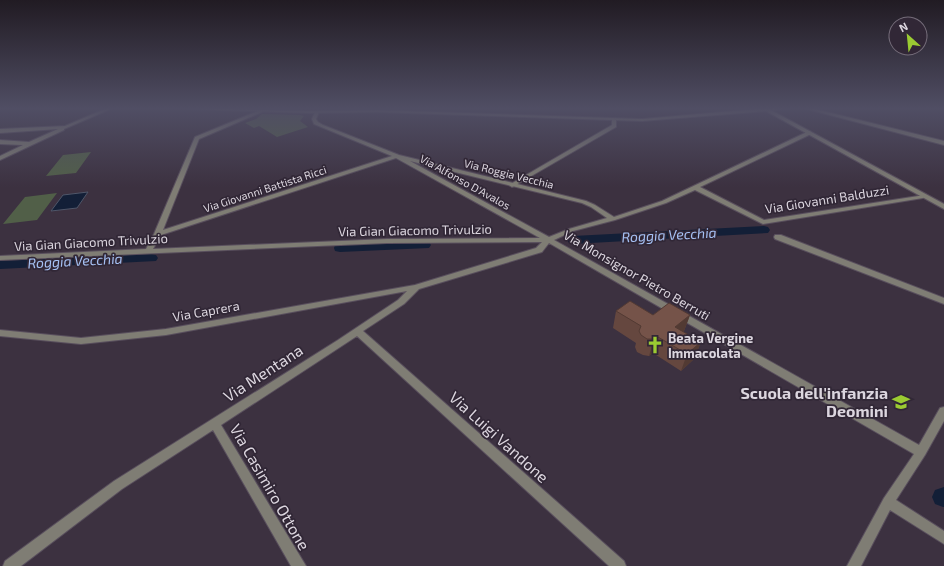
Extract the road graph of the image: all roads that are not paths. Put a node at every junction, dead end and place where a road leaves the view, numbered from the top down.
1 (50, 134) edge
2 (205, 134) edge
3 (342, 134) edge
4 (599, 134) edge
5 (804, 134) edge
6 (813, 134) edge
7 (910, 134) edge
8 (0, 142) edge
9 (944, 143) edge
10 (29, 144) junction
11 (397, 156) junction
12 (0, 158) edge
13 (512, 185) junction
14 (694, 188) junction
15 (923, 196) junction
16 (944, 207) edge
17 (613, 219) junction
18 (158, 234) junction
19 (778, 237) dead end
20 (548, 240) junction
21 (148, 252) junction
22 (0, 258) edge
23 (416, 287) junction
24 (944, 301) edge
25 (357, 331) junction
26 (0, 333) edge
27 (944, 411) edge
28 (215, 424) junction
29 (921, 452) junction
30 (888, 502) junction
31 (944, 538) edge
32 (10, 566) edge
33 (298, 566) edge
34 (619, 566) edge
35 (854, 566) edge

1 - 10 street
2 - 18 street
3 - 11 street, Via Alfonso D'Avalos
4 - 13 street
5 - 14 street, Via Gian Giacomo Trivulzio
6 - 15 street
7 - 9 street
8 - 10 street
10 - 12 street
11 - 13 street, Via Roggia Vecchia
11 - 18 street, Via Giovanni Battista Ricci
11 - 20 street, Via Alfonso D'Avalos
13 - 17 street, Via Roggia Vecchia
14 - 15 street, Via Giovanni Balduzzi
14 - 17 street, Via Gian Giacomo Trivulzio
15 - 16 street
17 - 20 street, Via Gian Giacomo Trivulzio
18 - 21 street
19 - 24 street
20 - 21 street, Via Gian Giacomo Trivulzio
20 - 23 street, Via Mentana
20 - 29 street, Via Monsignor Pietro Berruti
21 - 22 street, Via Gian Giacomo Trivulzio
23 - 25 street, Via Mentana
23 - 26 street, Via Caprera
25 - 28 street, Via Mentana
25 - 34 street, Via Luigi Vandone
27 - 29 street
28 - 32 street, Via Mentana
28 - 33 street, Via Casimiro Ottone
29 - 30 street
30 - 31 street
30 - 35 street

